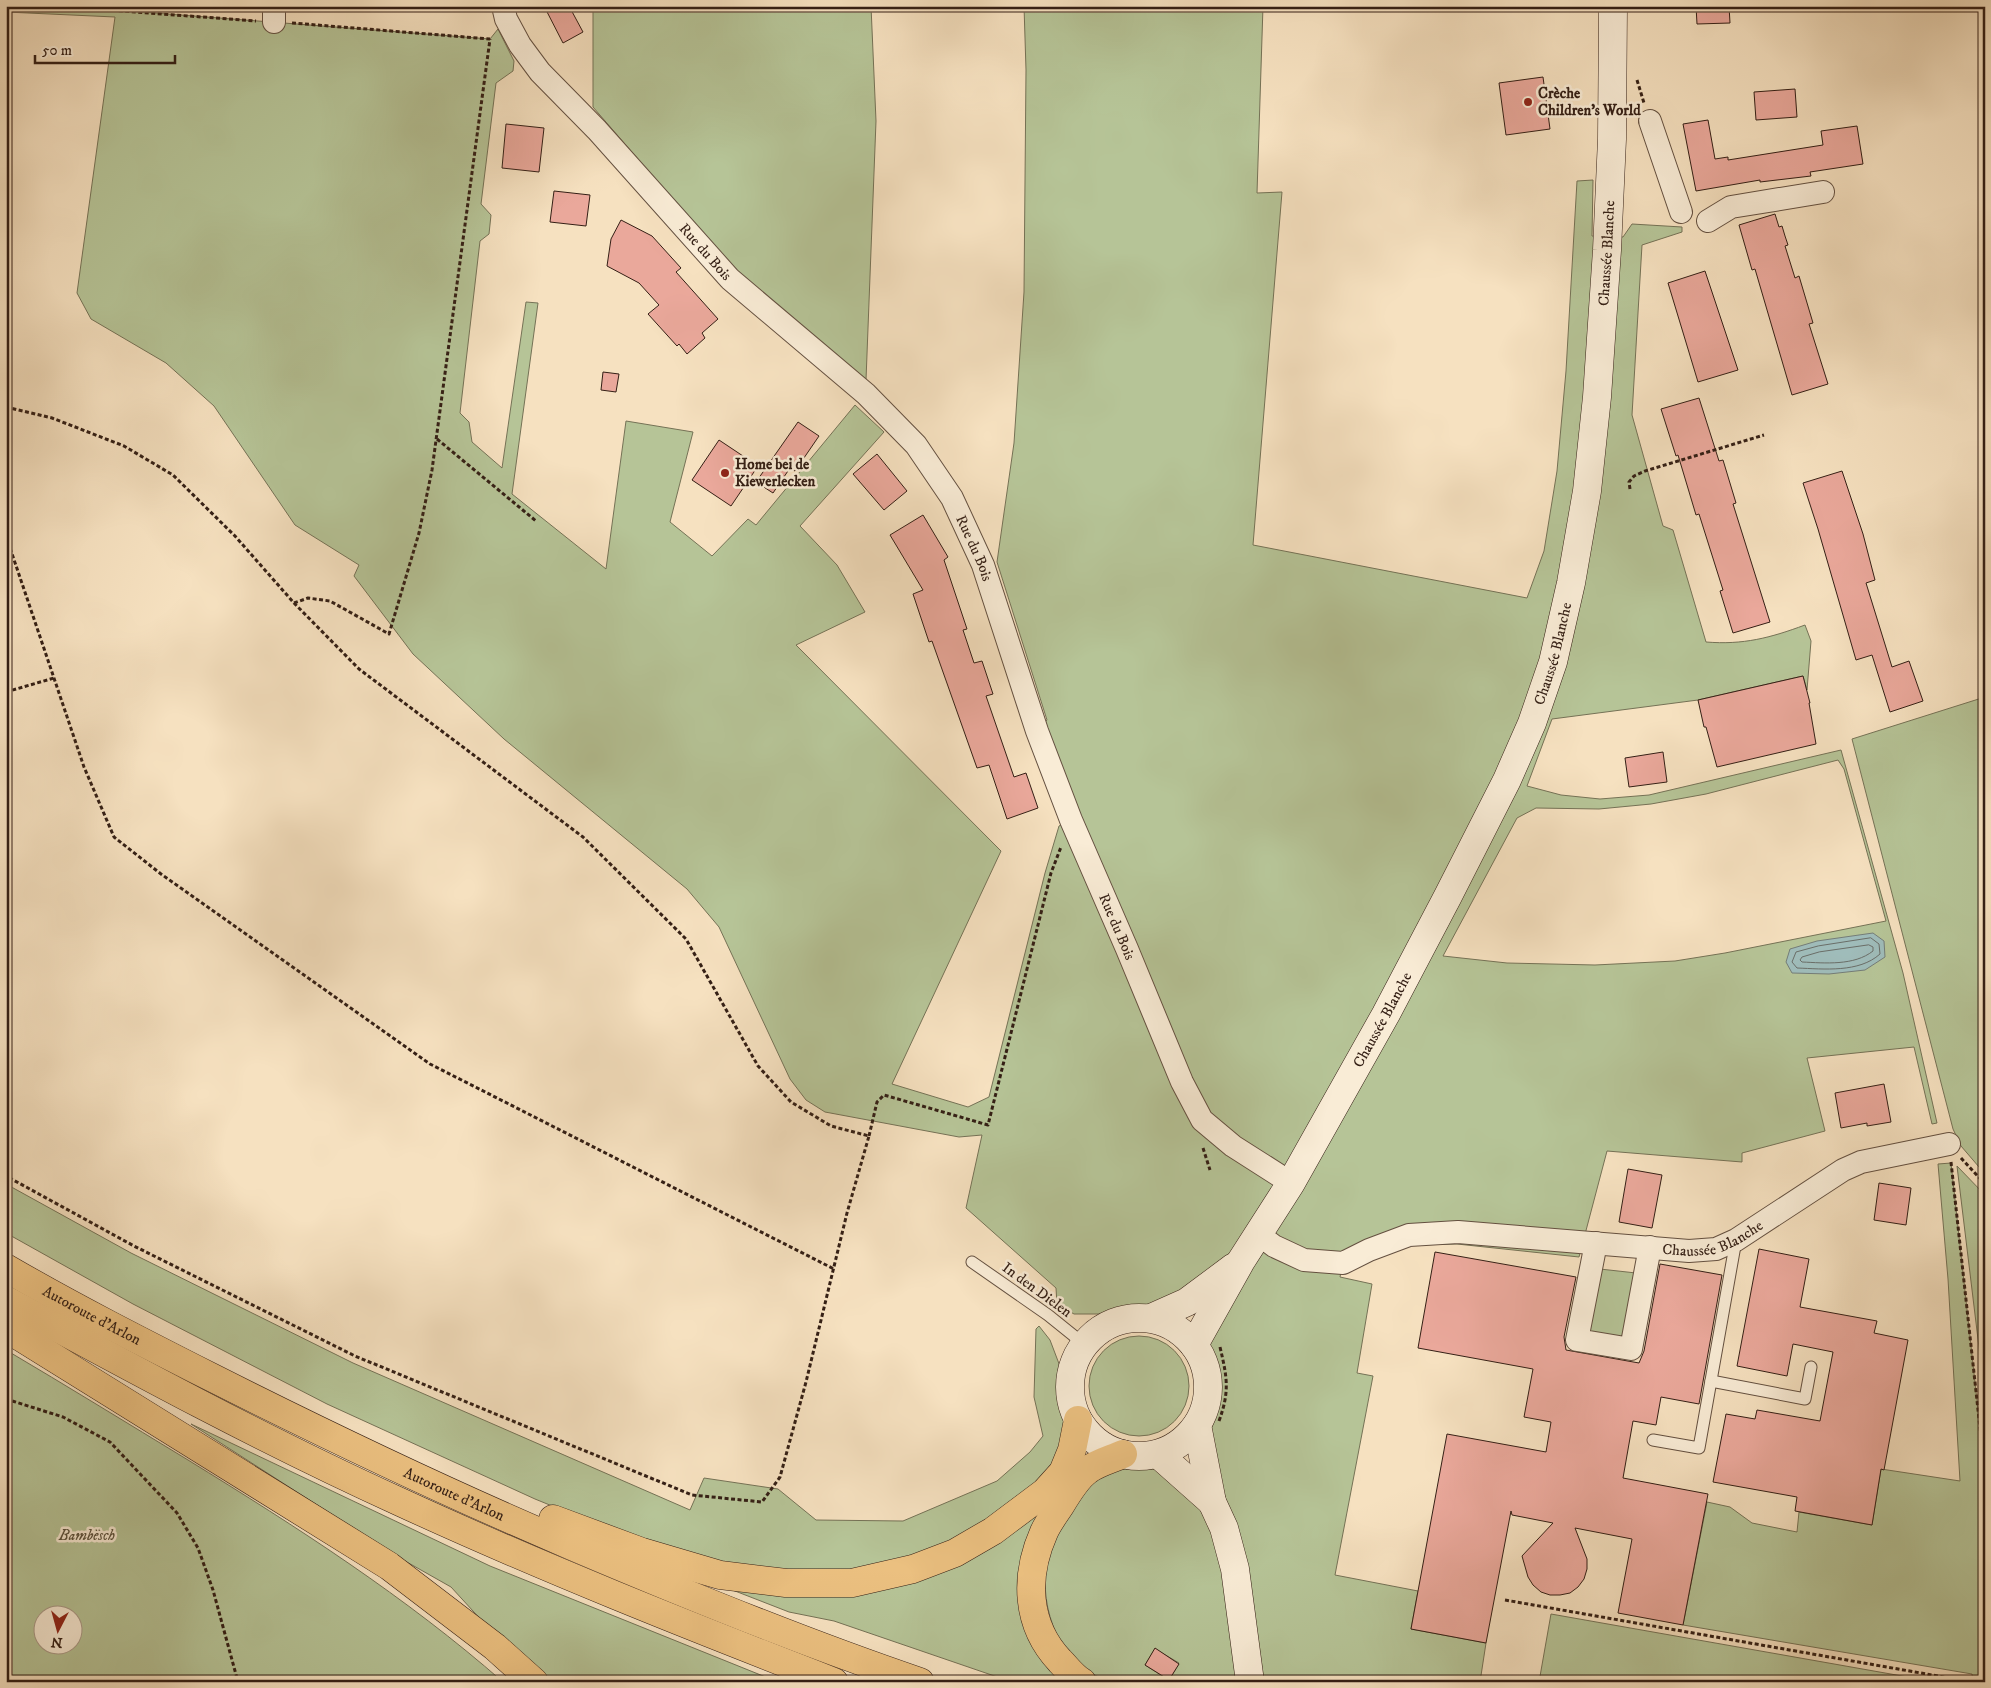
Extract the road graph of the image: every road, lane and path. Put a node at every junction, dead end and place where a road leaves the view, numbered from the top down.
1 (54, 6) edge
2 (1613, 6) edge
3 (79, 7) edge
4 (505, 12) edge
5 (274, 14) edge
6 (490, 39) junction
7 (1650, 121) dead end
8 (1823, 192) dead end
9 (1681, 212) dead end
10 (1708, 221) dead end
11 (6, 407) edge
12 (1764, 435) dead end
13 (437, 439) junction
14 (1630, 489) dead end
15 (536, 521) dead end
16 (6, 536) edge
17 (294, 603) junction
18 (54, 678) junction
19 (6, 692) edge
20 (1070, 820) junction
21 (868, 1136) junction
22 (1949, 1144) junction
23 (6, 1176) edge
24 (1291, 1183) junction
25 (1985, 1184) edge
26 (1258, 1234) junction
27 (1736, 1240) junction
28 (1596, 1243) junction
29 (1650, 1248) junction
30 (972, 1262) dead end
31 (1241, 1262) junction
32 (6, 1268) edge
33 (834, 1269) junction
34 (6, 1300) edge
35 (1151, 1318) junction
36 (1208, 1321) junction
37 (6, 1328) edge
38 (1084, 1344) junction
39 (1194, 1345) junction
40 (1811, 1368) dead end
41 (1711, 1381) junction
42 (6, 1399) edge
43 (1078, 1420) junction
44 (1207, 1427) junction
45 (1653, 1440) dead end
46 (1123, 1454) junction
47 (1158, 1454) junction
48 (1985, 1474) edge
49 (424, 1481) junction
50 (1212, 1502) junction
51 (1505, 1600) dead end
52 (238, 1682) edge
53 (534, 1682) edge
54 (834, 1682) edge
55 (920, 1682) edge
56 (1082, 1682) edge
57 (1250, 1682) edge
58 (1972, 1682) edge

1 - 3 path
2 - 24 main road, Chaussée Blanche
3 - 5 path
4 - 6 path
4 - 20 street, Rue du Bois
5 - 6 path
6 - 13 path
7 - 9 street
8 - 10 street
11 - 17 path
12 - 14 path
13 - 15 path
13 - 17 path
16 - 18 path
17 - 21 path
18 - 19 path
18 - 33 path
20 - 21 path
20 - 24 street, Rue du Bois
21 - 33 path
22 - 25 path
22 - 27 street, Chaussée Blanche
22 - 48 path
23 - 33 path
24 - 26 main road, Chaussée Blanche
26 - 28 street, Chaussée Blanche
26 - 31 main road, Chaussée Blanche
27 - 29 street, Chaussée Blanche
27 - 41 lane
28 - 29 street, Chaussée Blanche
28 - 29 street
30 - 38 lane, In den Dielen
31 - 35 main road
31 - 36 main road, Chaussée Blanche
32 - 49 highway, Autoroute d'Arlon
34 - 54 highway, Autoroute d'Arlon
35 - 38 main road
35 - 39 main road
36 - 39 main road, Chaussée Blanche
36 - 44 path
37 - 53 highway
38 - 43 main road
39 - 44 main road
40 - 41 lane
41 - 45 lane
42 - 52 path
43 - 46 main road
43 - 49 highway
44 - 47 main road
44 - 50 main road
46 - 47 main road
46 - 56 highway
47 - 50 main road
49 - 55 highway, Autoroute d'Arlon
50 - 57 main road
51 - 58 path

